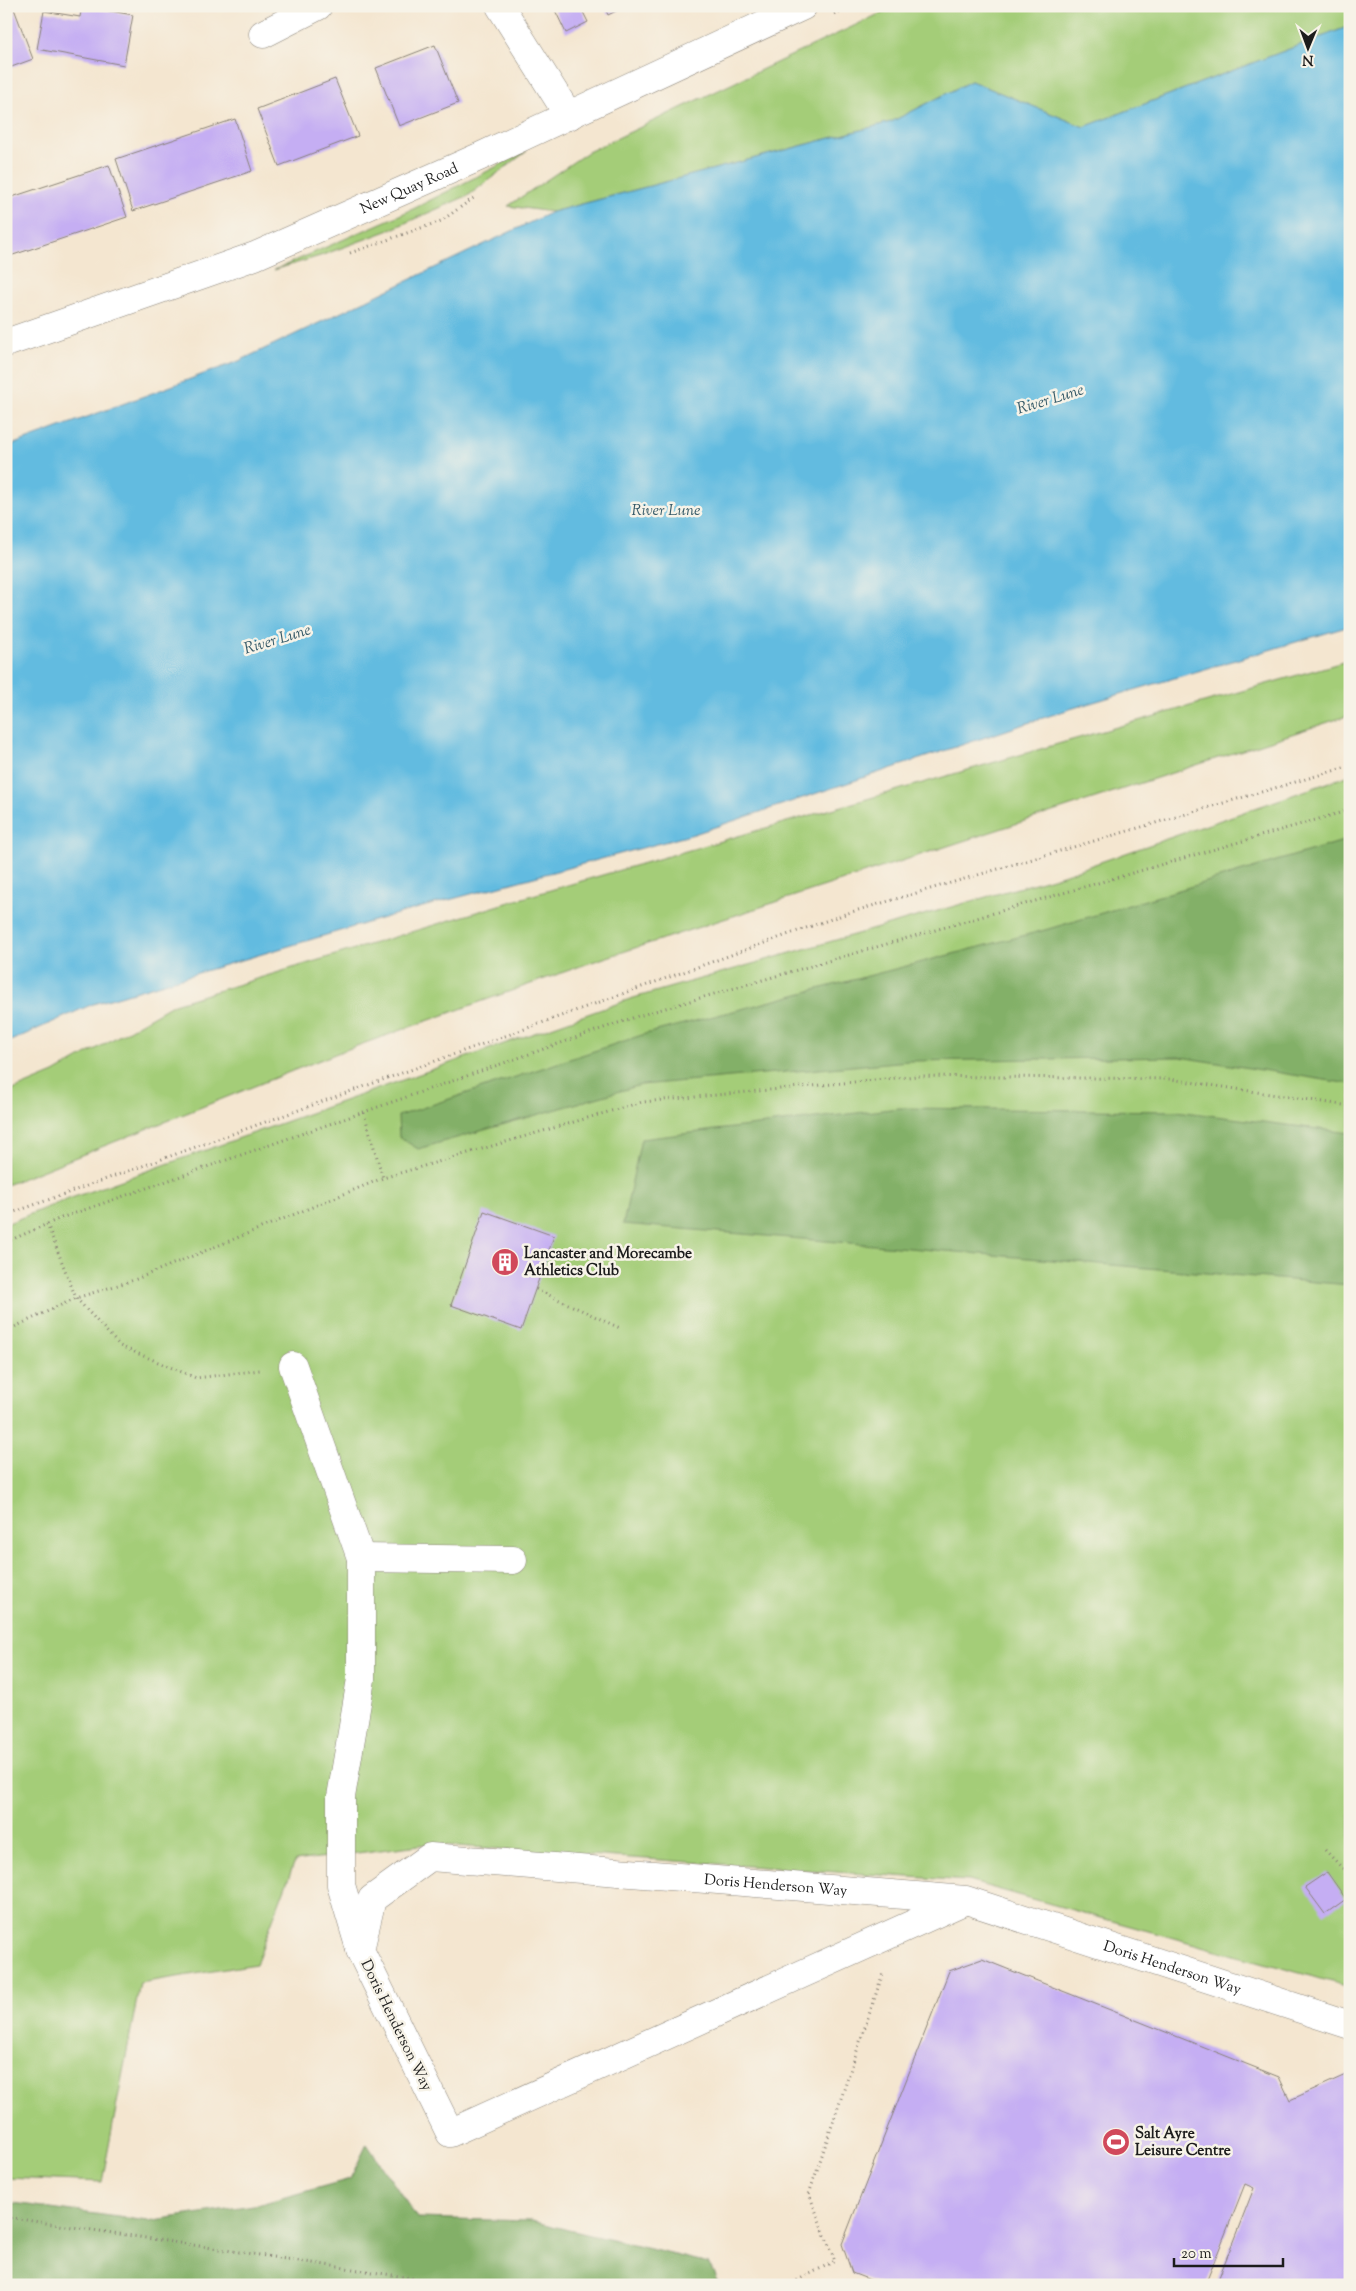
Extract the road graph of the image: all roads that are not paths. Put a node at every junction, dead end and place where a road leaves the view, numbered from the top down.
1 (318, 6) edge
2 (500, 6) edge
3 (803, 6) edge
4 (263, 34) dead end
5 (569, 116) junction
6 (6, 344) edge
7 (293, 1366) road end
8 (361, 1558) junction
9 (513, 1560) dead end
10 (966, 1900) junction
11 (360, 1950) junction
12 (1350, 2025) edge

1 - 4 street
2 - 5 street
3 - 5 street, New Quay Road
5 - 6 street, New Quay Road
7 - 8 street
8 - 9 street
8 - 11 street
10 - 11 street, Doris Henderson Way
10 - 11 street, Doris Henderson Way
10 - 12 street, Doris Henderson Way

